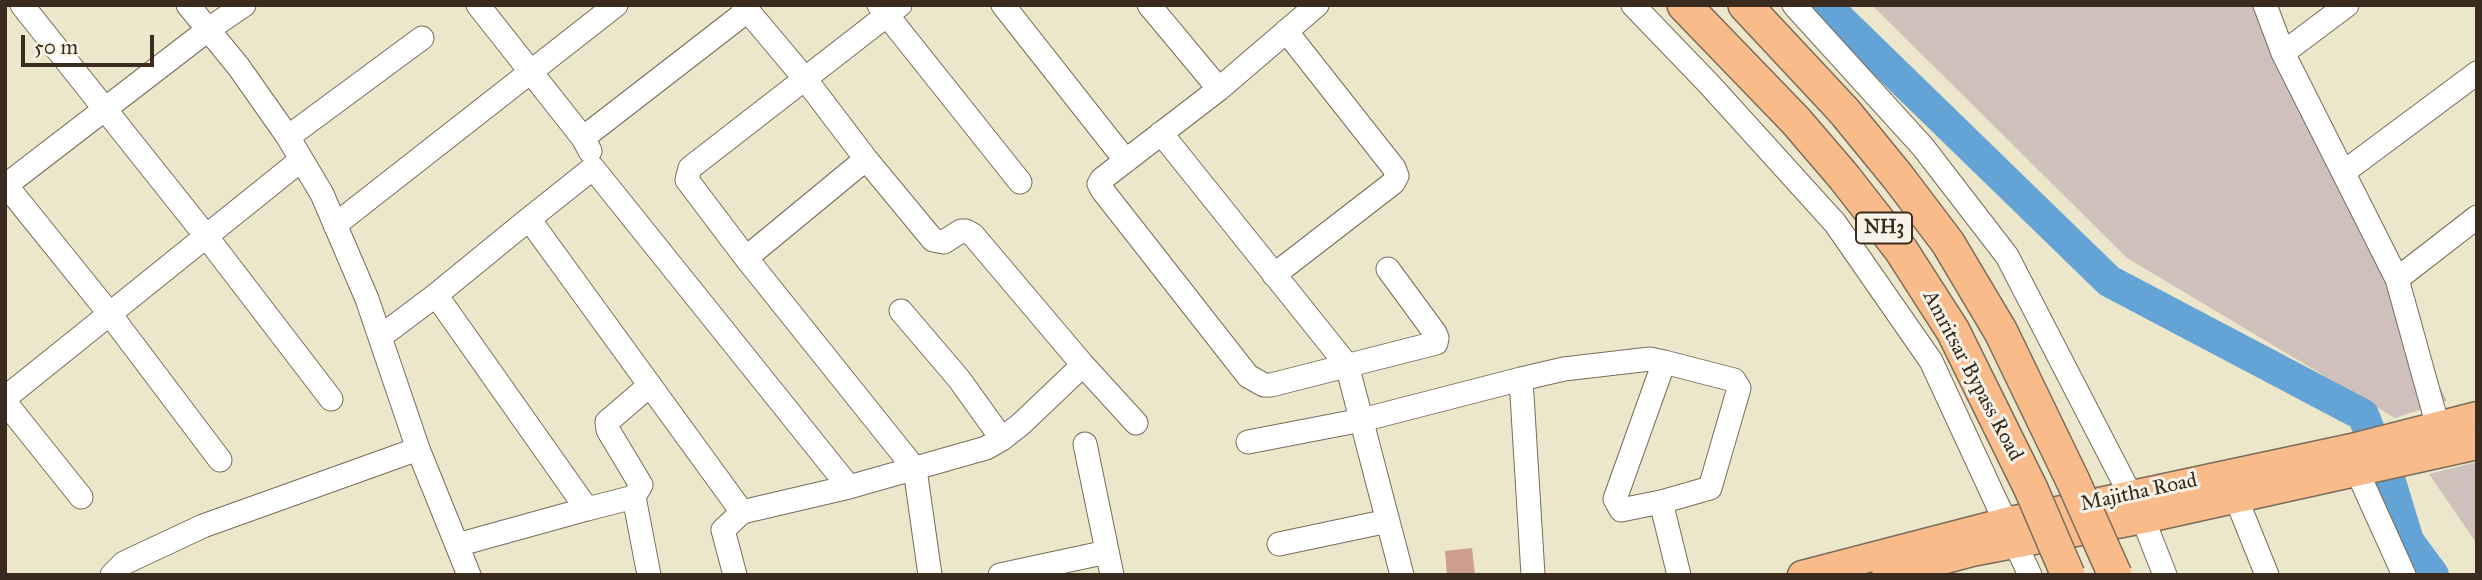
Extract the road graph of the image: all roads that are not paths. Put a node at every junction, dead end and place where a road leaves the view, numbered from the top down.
1 (22, 5) edge
2 (188, 5) edge
3 (244, 5) edge
4 (478, 5) edge
5 (616, 5) edge
6 (1003, 5) edge
7 (1149, 5) edge
8 (1633, 5) edge
9 (1684, 5) edge
10 (1745, 5) edge
11 (1794, 5) edge
12 (2265, 5) edge
13 (2347, 5) edge
14 (745, 8) edge
15 (889, 9) edge
16 (1305, 9) edge
17 (209, 29) junction
18 (1286, 30) junction
19 (422, 38) dead end
20 (2283, 52) junction
21 (531, 73) junction
22 (2477, 73) edge
23 (806, 80) junction
24 (1219, 89) junction
25 (105, 108) junction
26 (1161, 133) junction
27 (288, 137) junction
28 (583, 138) junction
29 (866, 159) junction
30 (301, 160) junction
31 (1126, 161) junction
32 (593, 168) junction
33 (2344, 172) junction
34 (1020, 182) dead end
35 (6, 185) edge
36 (2477, 217) edge
37 (529, 219) junction
38 (335, 225) junction
39 (205, 236) junction
40 (746, 258) junction
41 (1388, 269) dead end
42 (1273, 275) junction
43 (2397, 279) junction
44 (436, 295) junction
45 (901, 311) dead end
46 (109, 313) junction
47 (380, 337) junction
48 (1664, 362) junction
49 (1083, 365) junction
50 (1347, 365) junction
51 (1521, 379) junction
52 (650, 385) junction
53 (331, 399) dead end
54 (5, 400) edge
55 (2477, 416) edge
56 (1362, 420) junction
57 (1136, 423) dead end
58 (1002, 439) junction
59 (2441, 439) junction
60 (1248, 442) dead end
61 (1084, 444) dead end
62 (2477, 444) edge
63 (418, 449) junction
64 (220, 460) dead end
65 (2362, 461) junction
66 (915, 469) junction
67 (849, 487) junction
68 (82, 497) dead end
69 (634, 497) junction
70 (2236, 498) junction
71 (1661, 502) junction
72 (2137, 507) junction
73 (587, 509) junction
74 (742, 512) junction
75 (1388, 521) junction
76 (2011, 533) junction
77 (1279, 544) dead end
78 (457, 545) junction
79 (1109, 564) edge
80 (121, 571) edge
81 (467, 574) edge
82 (649, 575) edge
83 (735, 575) edge
84 (930, 575) edge
85 (1000, 575) edge
86 (1402, 575) edge
87 (1533, 575) edge
88 (1679, 575) edge
89 (1802, 575) edge
90 (1885, 575) edge
91 (2030, 575) edge
92 (2068, 575) edge
93 (2115, 575) edge
94 (2165, 575) edge
95 (2267, 575) edge
96 (2404, 575) edge

1 - 25 street
2 - 17 street
3 - 17 street
4 - 21 street
5 - 21 street
6 - 31 street
7 - 24 street
8 - 76 street
9 - 92 highway, Amritsar Bypass Road / NH3, bridge
10 - 93 highway, Amritsar Bypass Road / NH3, bridge
11 - 72 street
12 - 20 street
13 - 20 street
14 - 23 street
14 - 28 street
15 - 23 street
15 - 34 street
16 - 18 street
17 - 25 street
17 - 27 street
18 - 24 street
18 - 42 street
19 - 27 street
20 - 33 street
21 - 28 street
21 - 38 street
22 - 33 street
23 - 29 street
23 - 40 street
24 - 26 street
25 - 35 street
25 - 39 street
26 - 31 street
26 - 42 street
27 - 30 street
28 - 32 street
29 - 40 street
29 - 49 street
30 - 38 street
30 - 39 street
31 - 50 street
32 - 37 street
32 - 67 street
33 - 43 street
35 - 46 street
36 - 43 street
37 - 44 street
37 - 52 street
38 - 47 street
39 - 46 street
39 - 53 street
40 - 66 street
41 - 50 street
42 - 50 street
43 - 59 street
44 - 47 street
44 - 73 street
45 - 58 street
46 - 54 street
46 - 64 street
47 - 63 street
48 - 51 street
48 - 71 street
48 - 71 street
49 - 57 street
49 - 58 street
50 - 56 street
51 - 56 street
51 - 87 street
52 - 69 street
52 - 74 street
54 - 68 street
55 - 59 main road, Majitha Road
56 - 60 street
56 - 75 street
58 - 66 street
59 - 62 main road, Majitha Road
59 - 65 main road, Majitha Road
61 - 79 street
63 - 78 street
63 - 80 street
65 - 70 main road, Majitha Road
65 - 72 main road, Majitha Road
65 - 96 street
66 - 67 street
66 - 84 street
67 - 74 street
69 - 73 street
69 - 82 street
70 - 72 main road, Majitha Road
70 - 95 street
71 - 88 street
72 - 76 main road, Majitha Road
72 - 94 street
73 - 78 street
74 - 83 street
75 - 77 street
75 - 86 street
76 - 89 main road, Majitha Road
76 - 90 main road, Majitha Road
76 - 91 street
78 - 81 street
79 - 85 street

